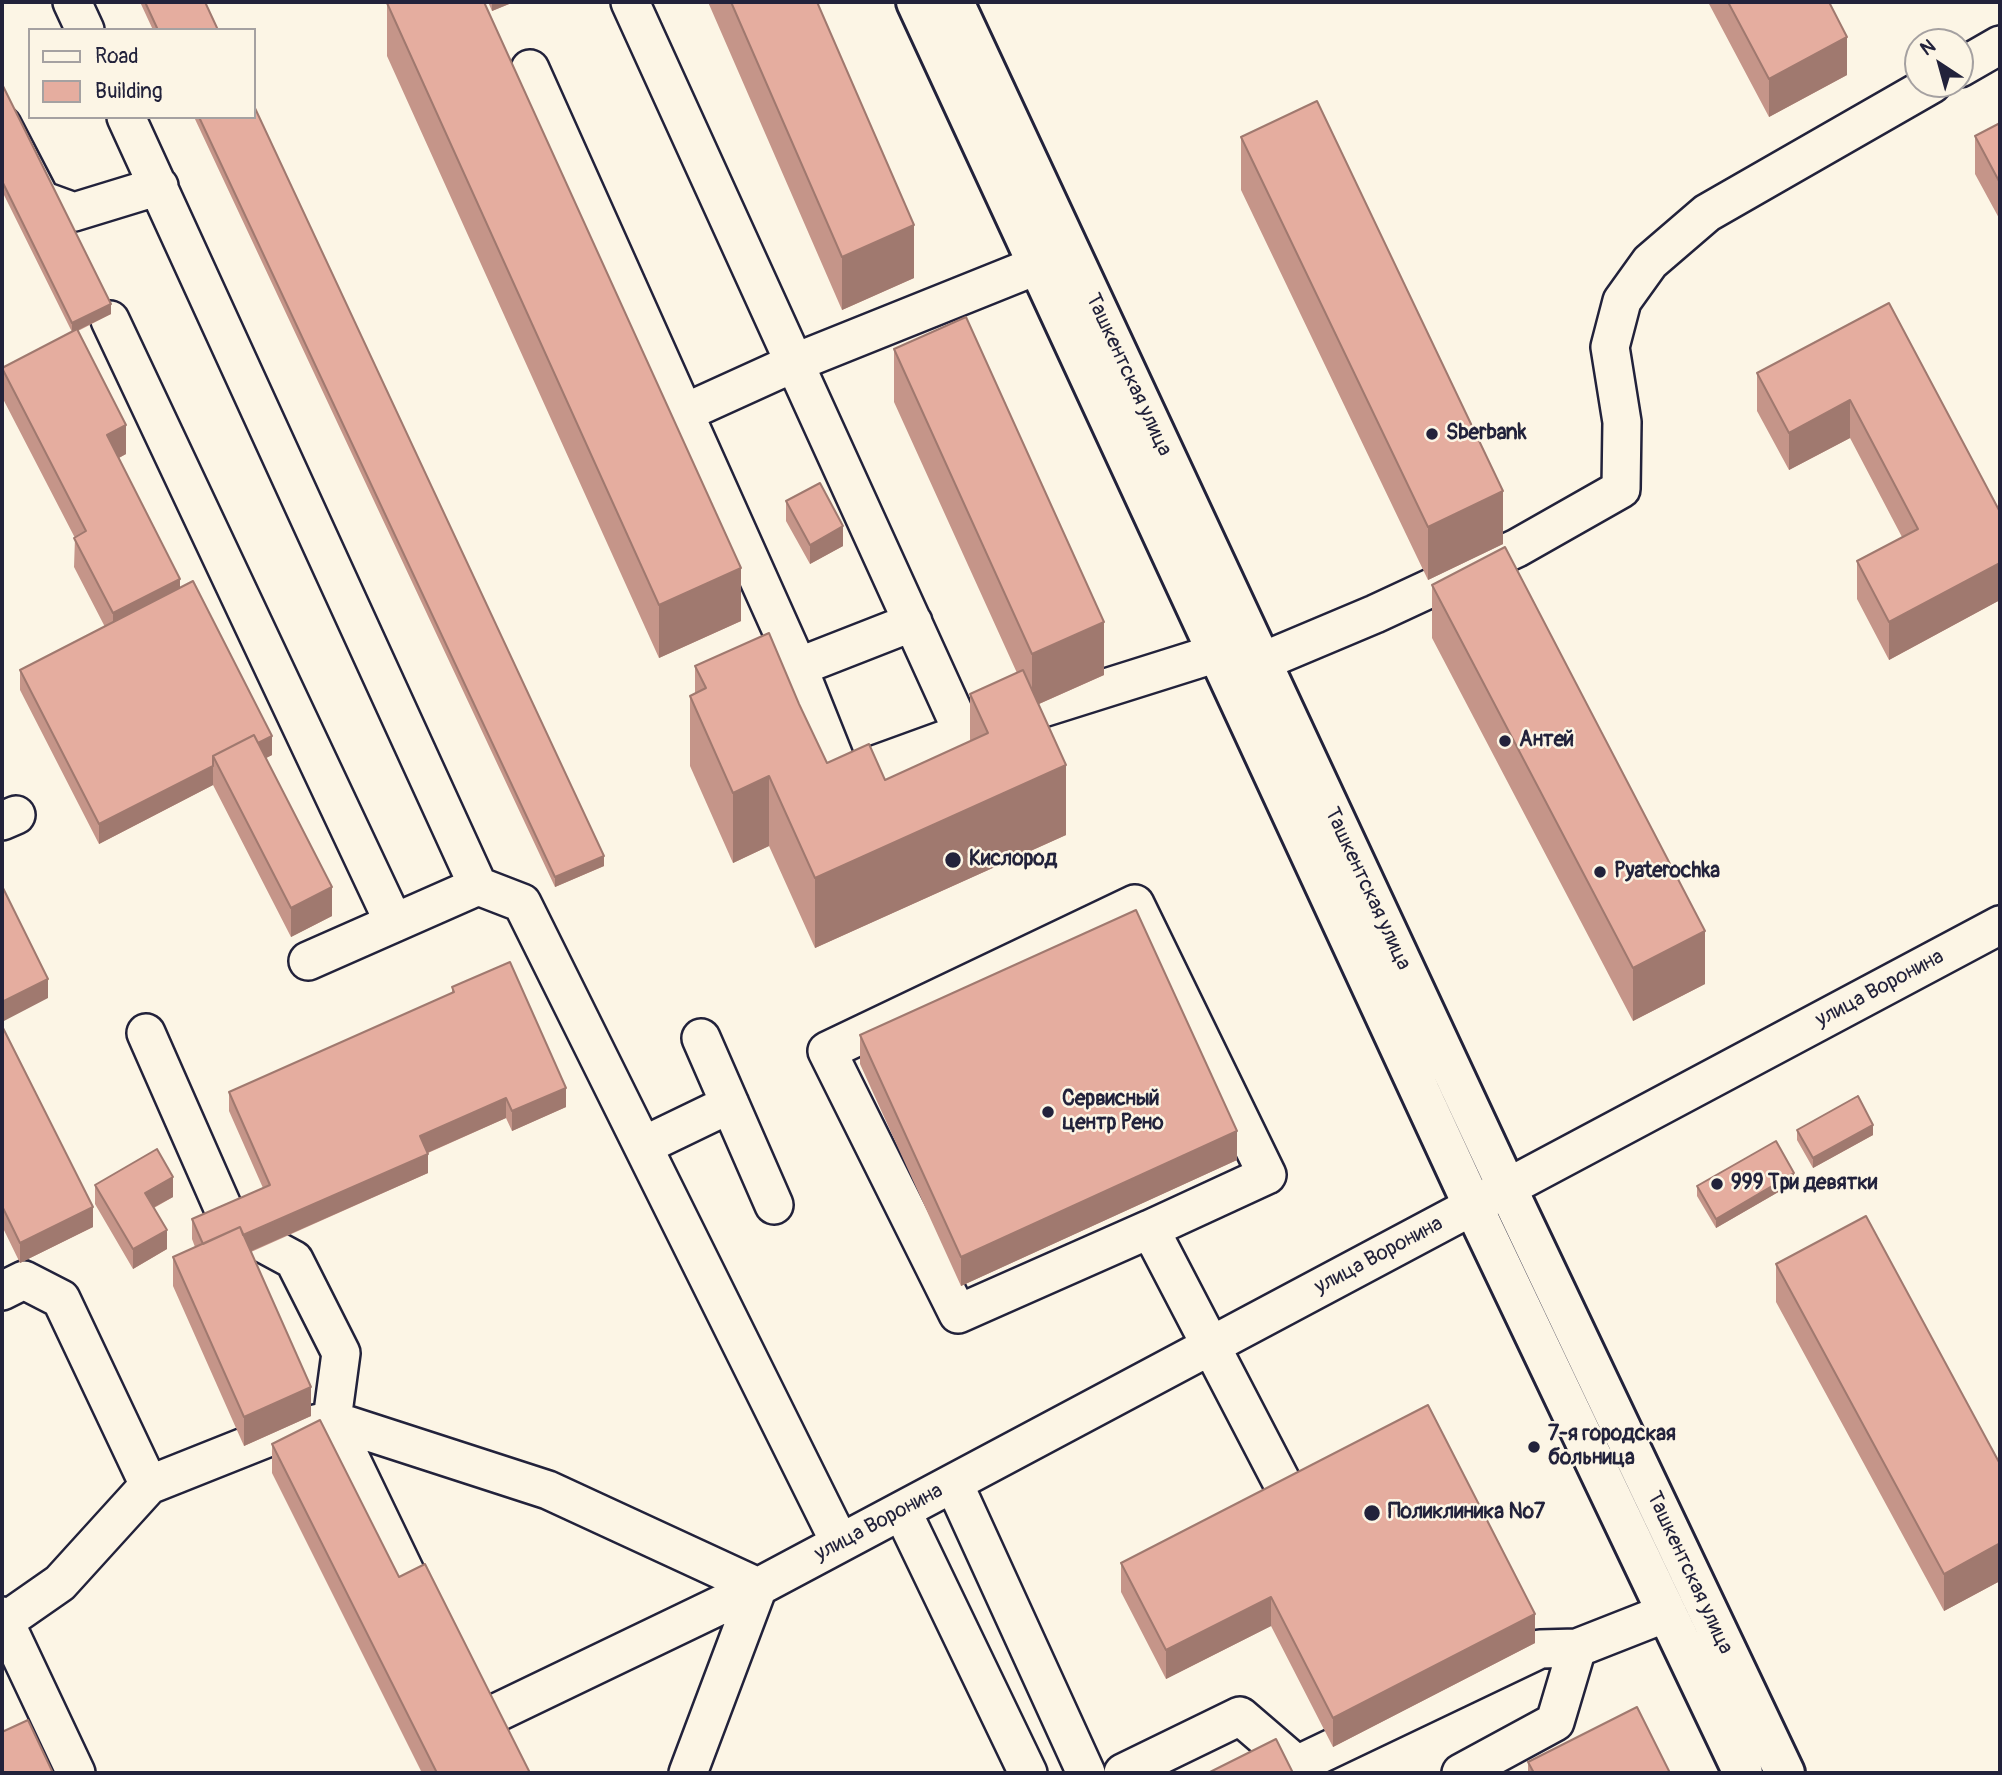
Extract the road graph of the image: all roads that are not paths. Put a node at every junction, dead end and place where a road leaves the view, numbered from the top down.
1 (72, 2) edge
2 (630, 2) edge
3 (916, 2) edge
4 (954, 2) edge
5 (84, 28) edge
6 (2000, 45) edge
7 (1974, 60) edge
8 (530, 69) dead end
9 (1908, 98) edge
10 (127, 119) edge
11 (2, 125) edge
12 (159, 186) junction
13 (1038, 265) junction
14 (110, 320) dead end
15 (794, 363) junction
16 (684, 413) junction
17 (913, 622) junction
18 (1236, 665) junction
19 (798, 667) junction
20 (963, 733) junction
21 (478, 886) junction
22 (394, 923) junction
23 (2000, 925) edge
24 (309, 961) dead end
25 (146, 1033) dead end
26 (701, 1038) dead end
27 (730, 1104) junction
28 (643, 1146) junction
29 (1507, 1188) junction
30 (774, 1205) dead end
31 (1473, 1206) junction
32 (1150, 1229) junction
33 (2, 1291) edge
34 (1212, 1345) junction
35 (332, 1420) junction
36 (954, 1483) junction
37 (149, 1485) junction
38 (1288, 1494) edge
39 (902, 1511) junction
40 (841, 1543) junction
41 (408, 1578) edge
42 (758, 1587) junction
43 (1666, 1613) junction
44 (3, 1619) edge
45 (1577, 1648) junction
46 (469, 1726) edge
47 (76, 1773) edge
48 (688, 1773) edge
49 (1028, 1773) edge
50 (1086, 1773) edge
51 (1123, 1773) edge
52 (1461, 1773) edge
53 (1742, 1773) edge
54 (1785, 1773) edge

1 - 5 street
2 - 15 street
3 - 13 main road, Ташкентская улица
4 - 18 main road, Ташкентская улица
6 - 7 street
8 - 16 street
9 - 18 street
10 - 12 street
11 - 12 street
12 - 21 street
13 - 15 street
13 - 18 main road, Ташкентская улица
14 - 22 street
15 - 16 street
15 - 17 street
16 - 19 street
17 - 19 street
17 - 20 street
18 - 20 street
18 - 29 main road, Ташкентская улица
18 - 31 main road, Ташкентская улица
19 - 20 street
21 - 22 street
21 - 28 street
22 - 24 street
23 - 29 street, улица Воронина
25 - 35 street
26 - 27 street
27 - 28 street
27 - 30 street
28 - 40 street
29 - 31 street, улица Воронина
29 - 54 main road, Ташкентская улица
31 - 34 street, улица Воронина
31 - 43 main road, Ташкентская улица
32 - 32 street
32 - 34 street
33 - 37 street
34 - 36 street, улица Воронина
34 - 38 street
35 - 37 street
35 - 41 street
35 - 42 street
36 - 39 street, улица Воронина
36 - 50 street
37 - 44 street
39 - 40 street, улица Воронина
39 - 49 street
40 - 42 street, улица Воронина
42 - 46 street, улица Воронина
42 - 48 street
43 - 45 street
43 - 53 main road, Ташкентская улица
44 - 47 street
45 - 51 street
45 - 52 street

